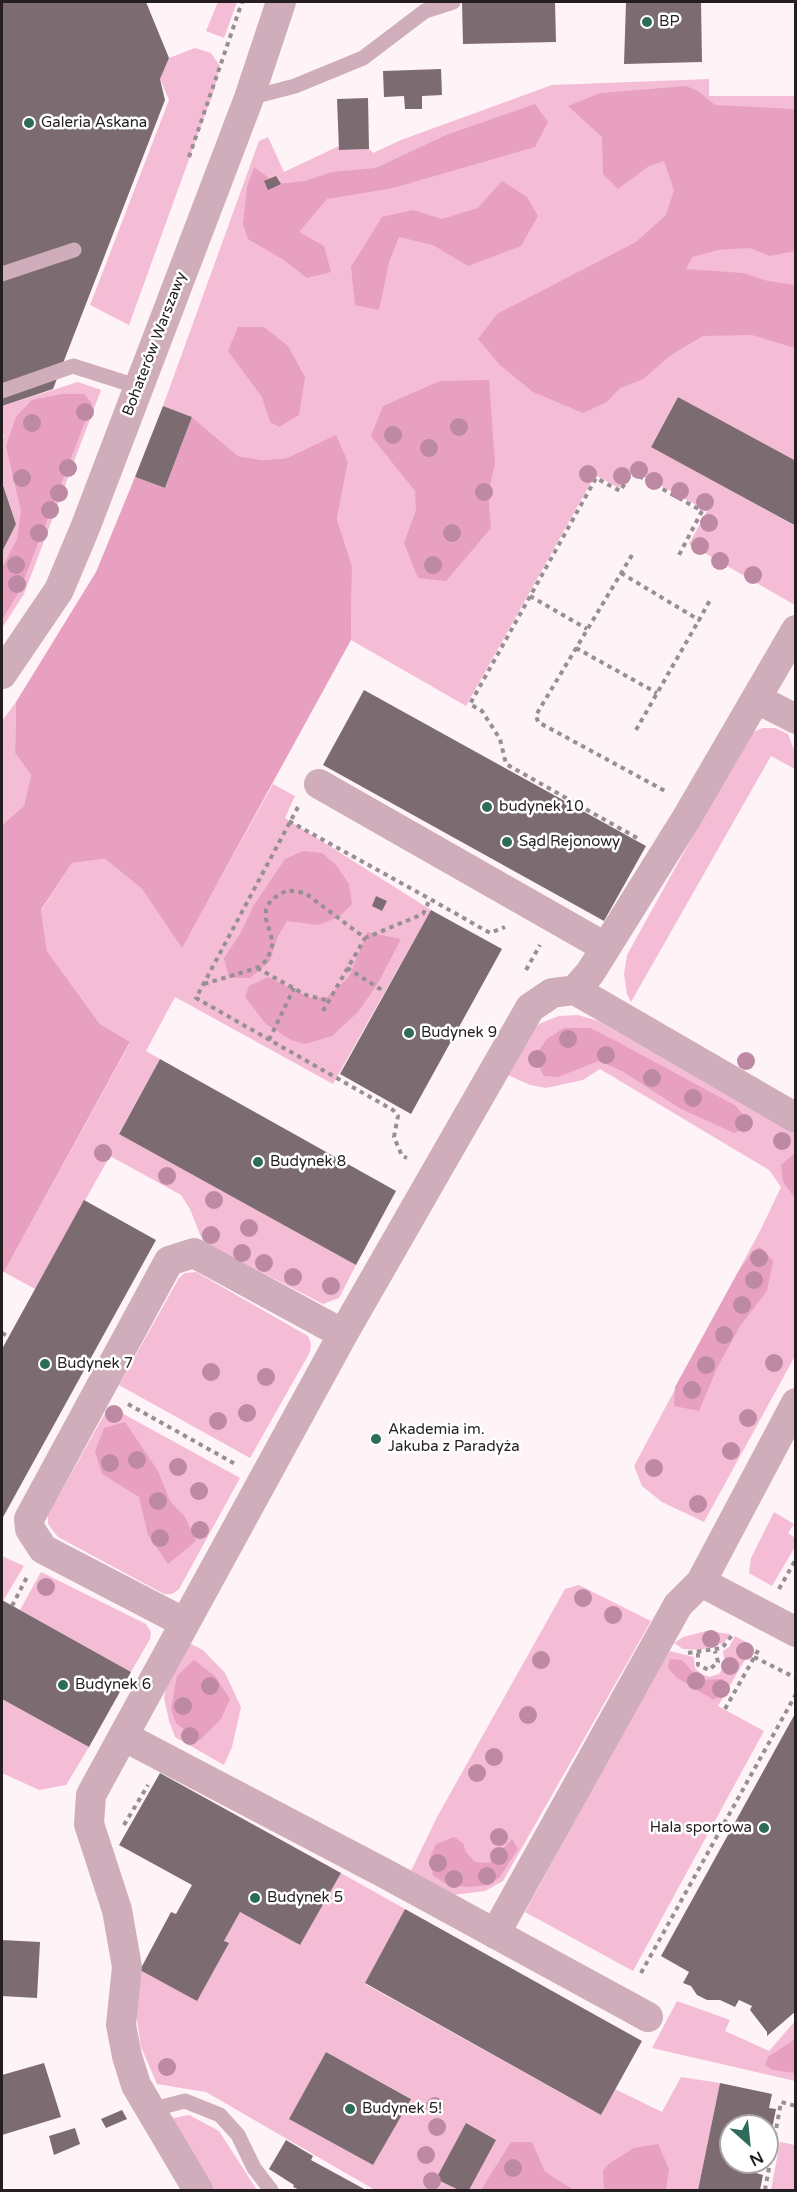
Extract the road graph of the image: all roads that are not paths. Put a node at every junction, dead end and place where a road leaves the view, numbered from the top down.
1 (281, 2) edge
2 (453, 2) edge
3 (249, 98) junction
4 (74, 250) dead end
5 (2, 274) edge
6 (139, 387) junction
7 (2, 391) edge
8 (795, 630) edge
9 (2, 674) edge
10 (757, 699) junction
11 (795, 719) edge
12 (319, 784) road end
13 (605, 946) junction
14 (575, 990) junction
15 (795, 1118) edge
16 (343, 1334) junction
17 (795, 1403) edge
18 (701, 1582) junction
19 (782, 1616) edge
20 (185, 1623) junction
21 (123, 1736) junction
22 (495, 1934) junction
23 (648, 2017) dead end
24 (150, 2110) junction
25 (198, 2190) edge
26 (271, 2190) edge

1 - 3 street, Bohaterów Warszawy
2 - 3 lane
3 - 6 street, Bohaterów Warszawy
4 - 5 lane
6 - 7 lane
6 - 9 street, Bohaterów Warszawy
8 - 10 street
10 - 11 street
10 - 13 street
12 - 13 street
13 - 14 street
14 - 15 street
14 - 16 street
16 - 20 street
16 - 20 street
17 - 18 street
18 - 19 street
18 - 22 street
20 - 21 street
21 - 22 street
21 - 24 street
22 - 23 street
24 - 25 street
24 - 26 lane

